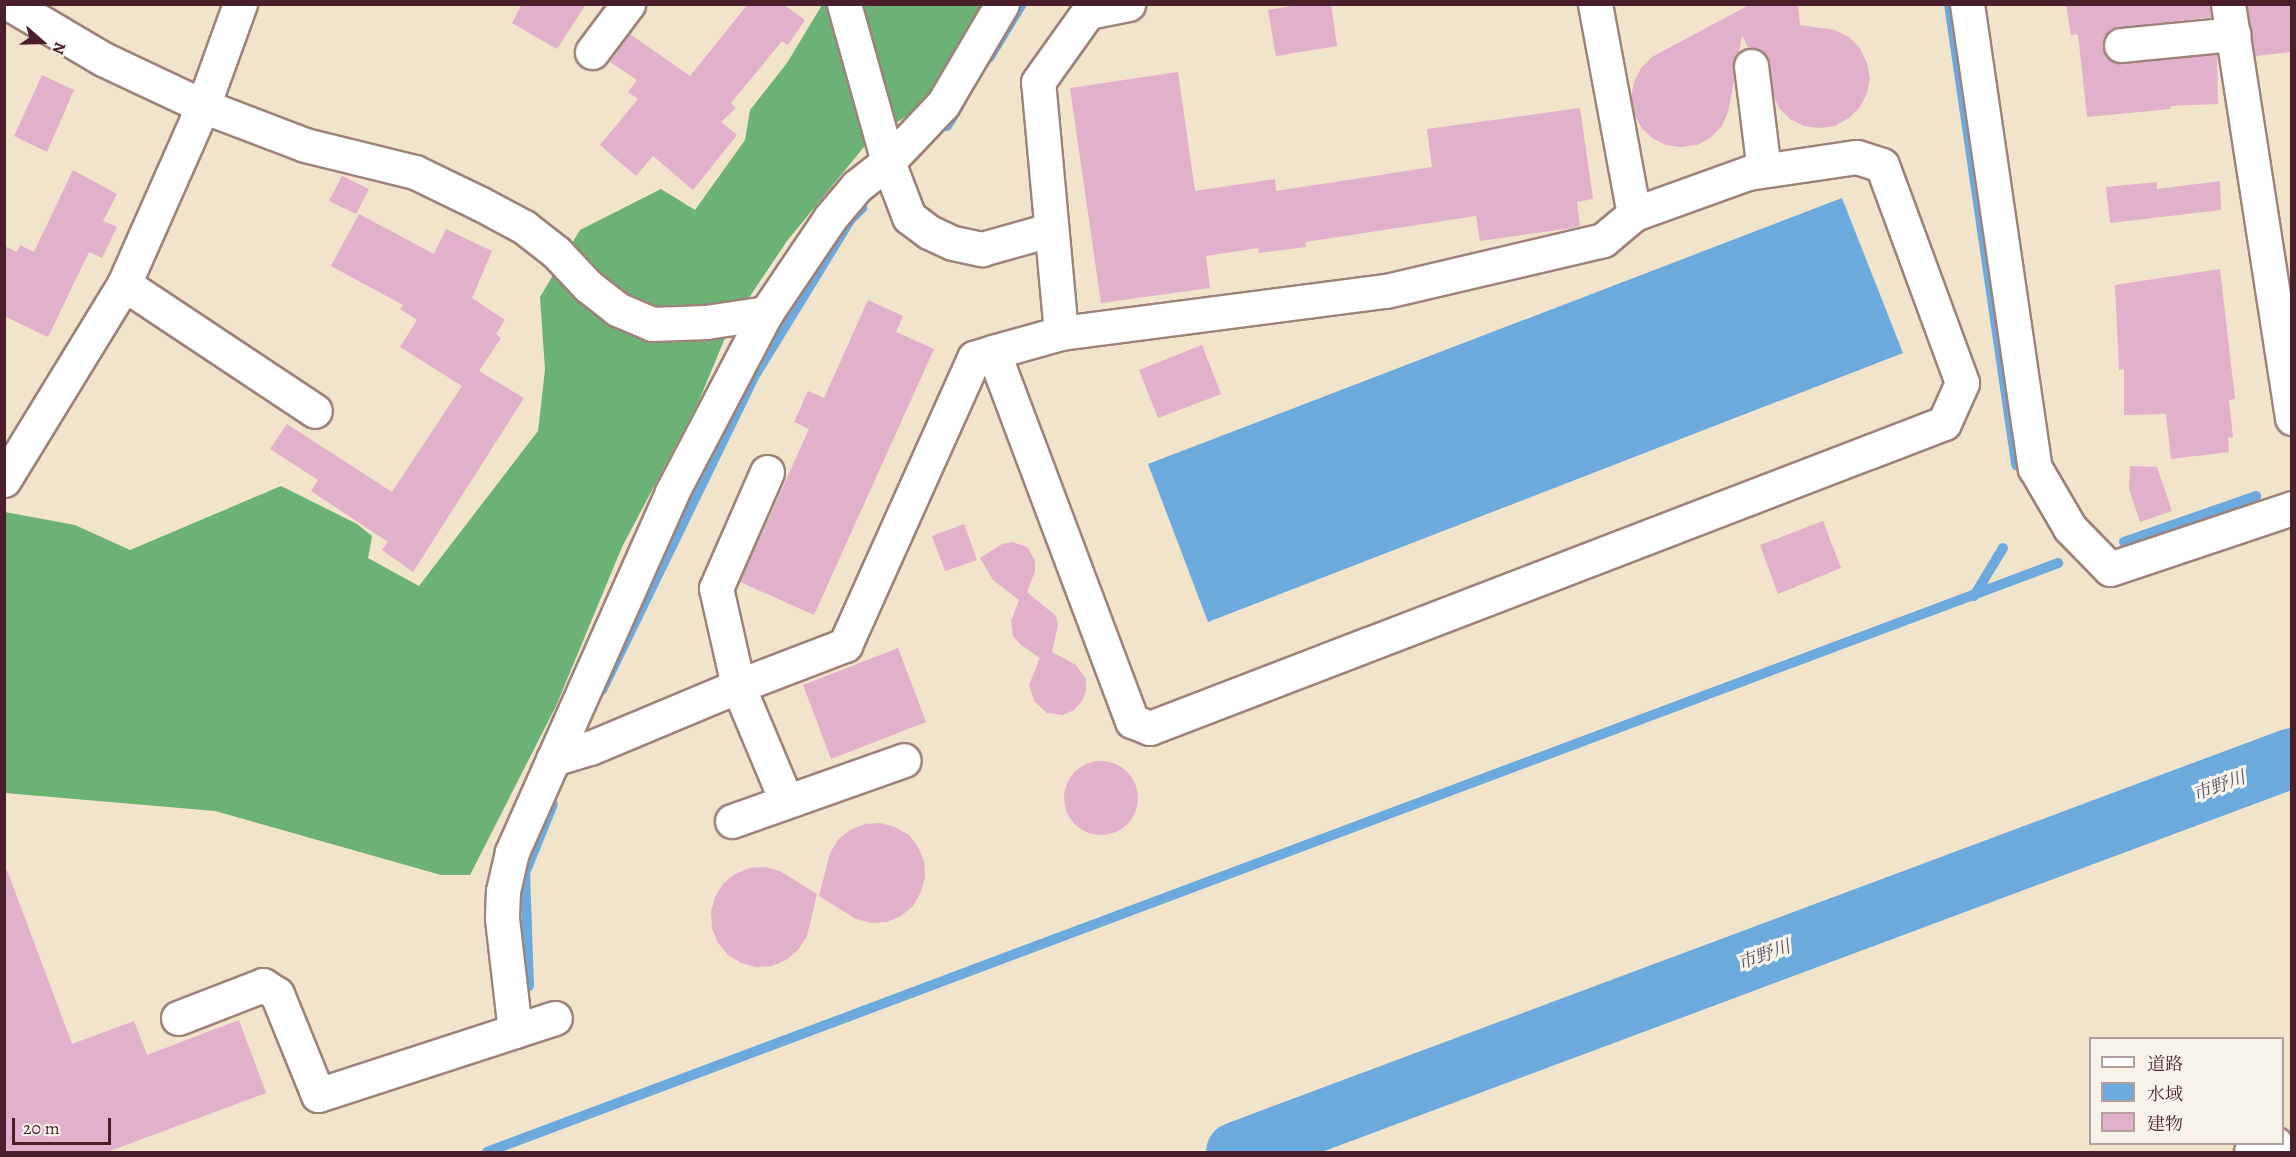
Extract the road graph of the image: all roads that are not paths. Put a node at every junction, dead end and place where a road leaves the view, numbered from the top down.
1 (10, 4) edge
2 (240, 4) edge
3 (628, 4) edge
4 (844, 4) edge
5 (1002, 4) edge
6 (1128, 4) edge
7 (1595, 4) edge
8 (1967, 4) edge
9 (2231, 19) edge
10 (2121, 45) dead end
11 (592, 52) dead end
12 (1751, 66) dead end
13 (203, 106) junction
14 (888, 162) junction
15 (1764, 170) junction
16 (1634, 214) junction
17 (1050, 230) junction
18 (124, 284) junction
19 (766, 313) junction
20 (1061, 333) junction
21 (993, 352) junction
22 (315, 411) dead end
23 (2292, 418) edge
24 (767, 472) dead end
25 (4, 480) edge
26 (2292, 508) edge
27 (738, 686) junction
28 (553, 759) junction
29 (904, 760) dead end
30 (786, 800) junction
31 (732, 821) dead end
32 (178, 1018) dead end
33 (555, 1018) dead end
34 (514, 1030) junction
35 (2271, 1145) edge
36 (2252, 1152) edge

1 - 13 street
2 - 13 street
3 - 11 street
4 - 14 street
5 - 14 street
6 - 17 street
7 - 16 street
8 - 26 street
9 - 10 street
9 - 23 street
12 - 15 street
13 - 18 street
13 - 19 street
14 - 17 street
14 - 19 street
15 - 16 street
15 - 21 street
16 - 20 street
17 - 20 street
18 - 22 street
18 - 25 street
19 - 28 street
20 - 21 street
21 - 27 street
24 - 27 street
27 - 28 street
27 - 30 street
28 - 34 street
29 - 30 street
30 - 31 street
32 - 34 street
33 - 34 street
35 - 36 street

